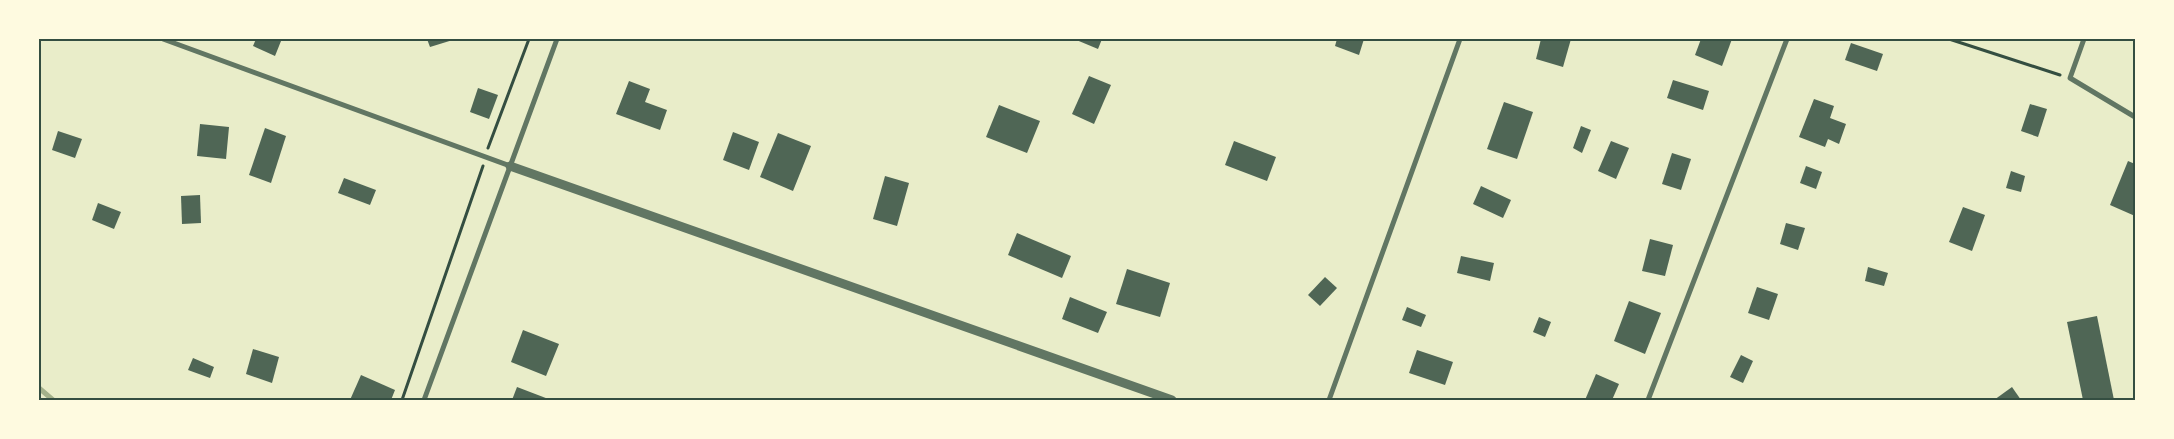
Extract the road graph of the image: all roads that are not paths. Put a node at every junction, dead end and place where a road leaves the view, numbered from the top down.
1 (163, 39) edge
2 (557, 39) edge
3 (1460, 39) edge
4 (1787, 39) edge
5 (2084, 39) edge
6 (2135, 117) edge
7 (510, 166) junction
8 (424, 400) edge
9 (1172, 400) edge
10 (1329, 400) edge
11 (1648, 400) edge

1 - 7 street
2 - 7 street
3 - 10 street
4 - 11 street
5 - 6 street
7 - 8 street
7 - 9 street

